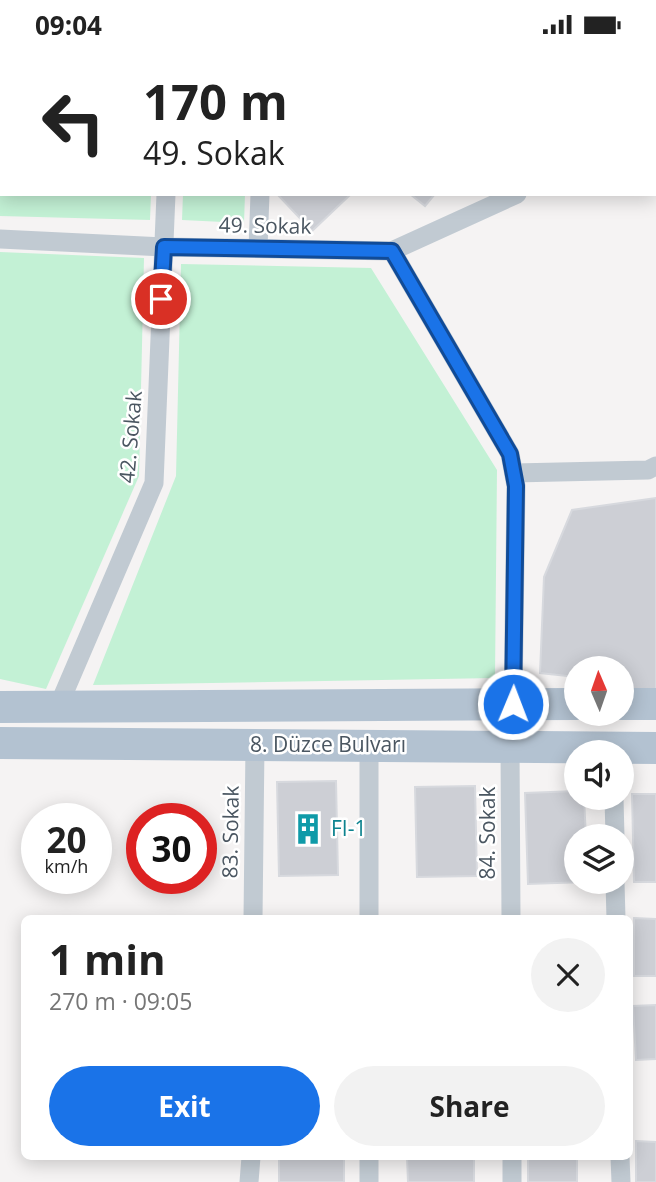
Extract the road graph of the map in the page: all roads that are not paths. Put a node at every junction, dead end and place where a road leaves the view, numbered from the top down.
1 (166, 196) edge
2 (260, 196) edge
3 (513, 196) edge
4 (0, 239) edge
5 (164, 247) junction
6 (258, 249) junction
7 (392, 251) junction
8 (656, 465) edge
9 (514, 473) junction
10 (656, 703) edge
11 (513, 704) junction
12 (564, 704) edge
13 (634, 704) edge
14 (0, 707) edge
15 (58, 707) junction
16 (0, 743) edge
17 (255, 745) junction
18 (369, 745) junction
19 (510, 747) junction
20 (656, 747) edge
21 (564, 749) edge
22 (634, 749) edge
23 (615, 894) edge
24 (253, 915) edge
25 (369, 915) edge
26 (511, 915) edge
27 (616, 915) edge
28 (251, 1160) edge
29 (369, 1160) edge
30 (512, 1160) edge
31 (620, 1160) edge
32 (249, 1182) edge
33 (369, 1182) edge
34 (512, 1182) edge
35 (621, 1182) edge

1 - 5 street, 42. Sokak
2 - 6 street
3 - 7 street, 49. Sokak
4 - 5 street, 49. Sokak
5 - 6 street, 49. Sokak
5 - 15 street, 42. Sokak
6 - 7 street, 49. Sokak
7 - 9 street
8 - 9 street
9 - 11 street
10 - 13 main road
11 - 12 main road, 8. Düzce Bulvarı
11 - 15 main road, 8. Düzce Bulvarı
14 - 15 main road, 8. Düzce Bulvarı
16 - 17 main road, 8. Düzce Bulvarı
17 - 18 main road, 8. Düzce Bulvarı
17 - 24 street, 83. Sokak
18 - 19 main road, 8. Düzce Bulvarı
18 - 25 street
19 - 21 main road, 8. Düzce Bulvarı
19 - 26 street, 84. Sokak
20 - 22 main road, 8. Düzce Bulvarı
23 - 27 street
28 - 32 street
29 - 33 street
30 - 34 street
31 - 35 street

